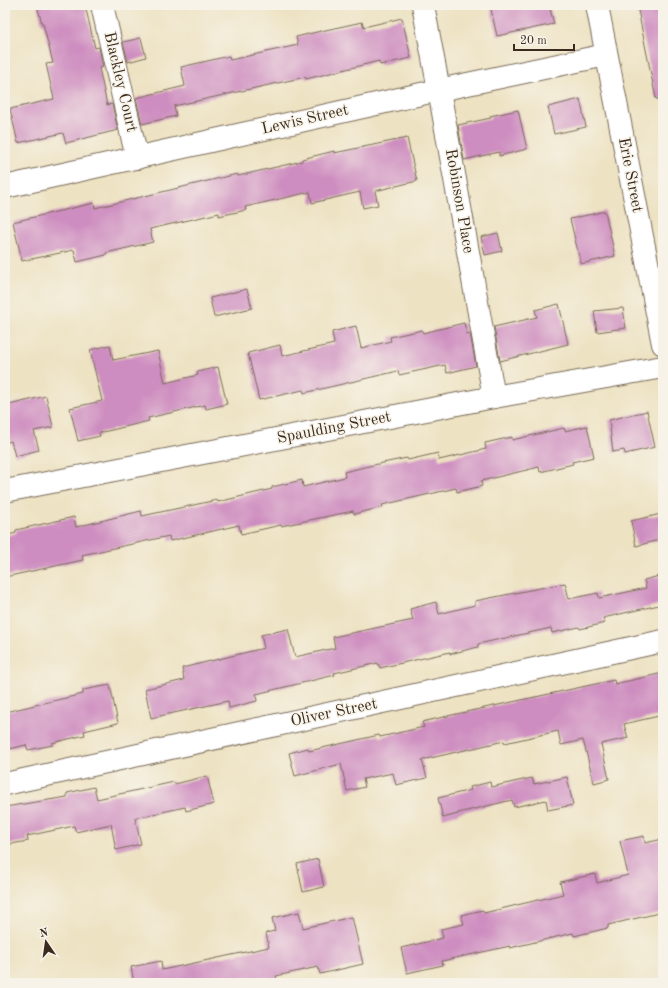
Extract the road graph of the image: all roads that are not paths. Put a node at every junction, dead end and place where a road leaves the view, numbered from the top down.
1 (102, 5) edge
2 (423, 5) edge
3 (597, 5) edge
4 (606, 55) junction
5 (440, 90) junction
6 (136, 158) junction
7 (5, 188) edge
8 (663, 344) edge
9 (663, 367) edge
10 (494, 397) junction
11 (5, 491) edge
12 (663, 641) edge
13 (5, 784) edge

1 - 6 street, Blackley Court
2 - 5 street, Robinson Place
3 - 4 street, Erie Street
4 - 5 street, Lewis Street
4 - 8 street, Erie Street
5 - 6 street, Lewis Street
5 - 10 street, Robinson Place
6 - 7 street, Lewis Street
9 - 10 street, Spaulding Street
10 - 11 street, Spaulding Street
12 - 13 street, Oliver Street

